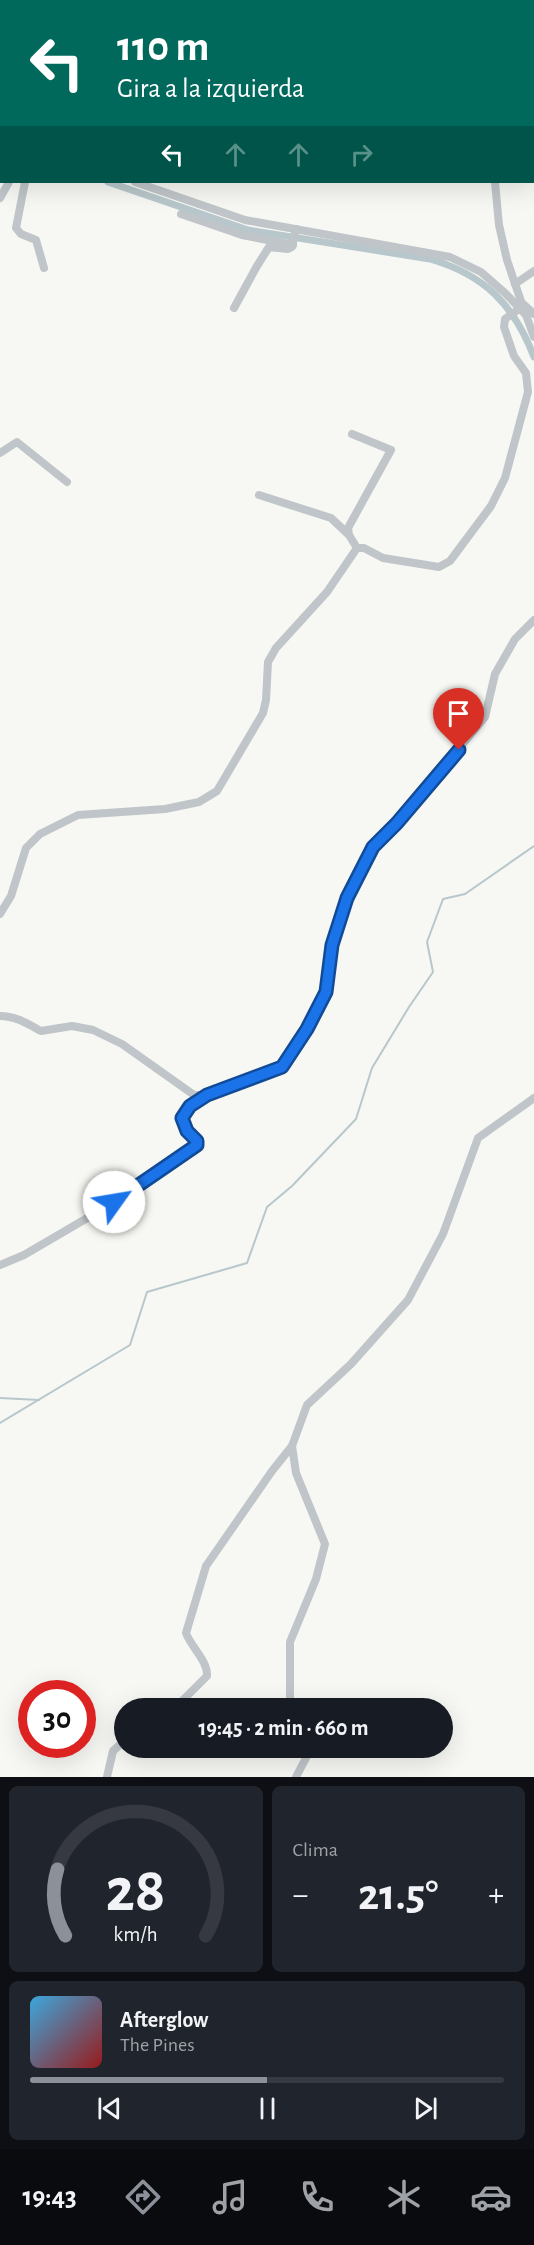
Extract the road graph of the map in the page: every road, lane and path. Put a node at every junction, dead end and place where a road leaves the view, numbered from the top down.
1 (8, 183) edge
2 (26, 183) edge
3 (138, 183) edge
4 (495, 183) edge
5 (0, 198) edge
6 (181, 213) dead end
7 (296, 229) junction
8 (293, 244) junction
9 (44, 267) dead end
10 (534, 271) edge
11 (515, 284) junction
12 (234, 308) dead end
13 (525, 310) edge
14 (534, 337) edge
15 (352, 434) dead end
16 (0, 453) edge
17 (68, 482) dead end
18 (259, 495) dead end
19 (349, 535) junction
20 (357, 548) junction
21 (534, 620) edge
22 (0, 914) edge
23 (0, 1016) edge
24 (207, 1095) junction
25 (534, 1098) edge
26 (0, 1265) edge
27 (292, 1446) junction
28 (185, 1698) edge
29 (290, 1698) edge
30 (114, 1750) edge
31 (306, 1758) edge
32 (107, 1777) edge
33 (296, 1777) edge

1 - 5 street
2 - 9 street
3 - 7 street
4 - 11 street
6 - 8 street
7 - 8 street
7 - 13 street
8 - 12 street
10 - 11 street
11 - 13 street
13 - 14 street
13 - 20 street
15 - 19 street
16 - 17 street
18 - 19 street
19 - 20 street
20 - 22 street
21 - 24 street
23 - 24 street
24 - 26 street
25 - 27 street
27 - 28 street
27 - 29 street
30 - 32 street
31 - 33 street

